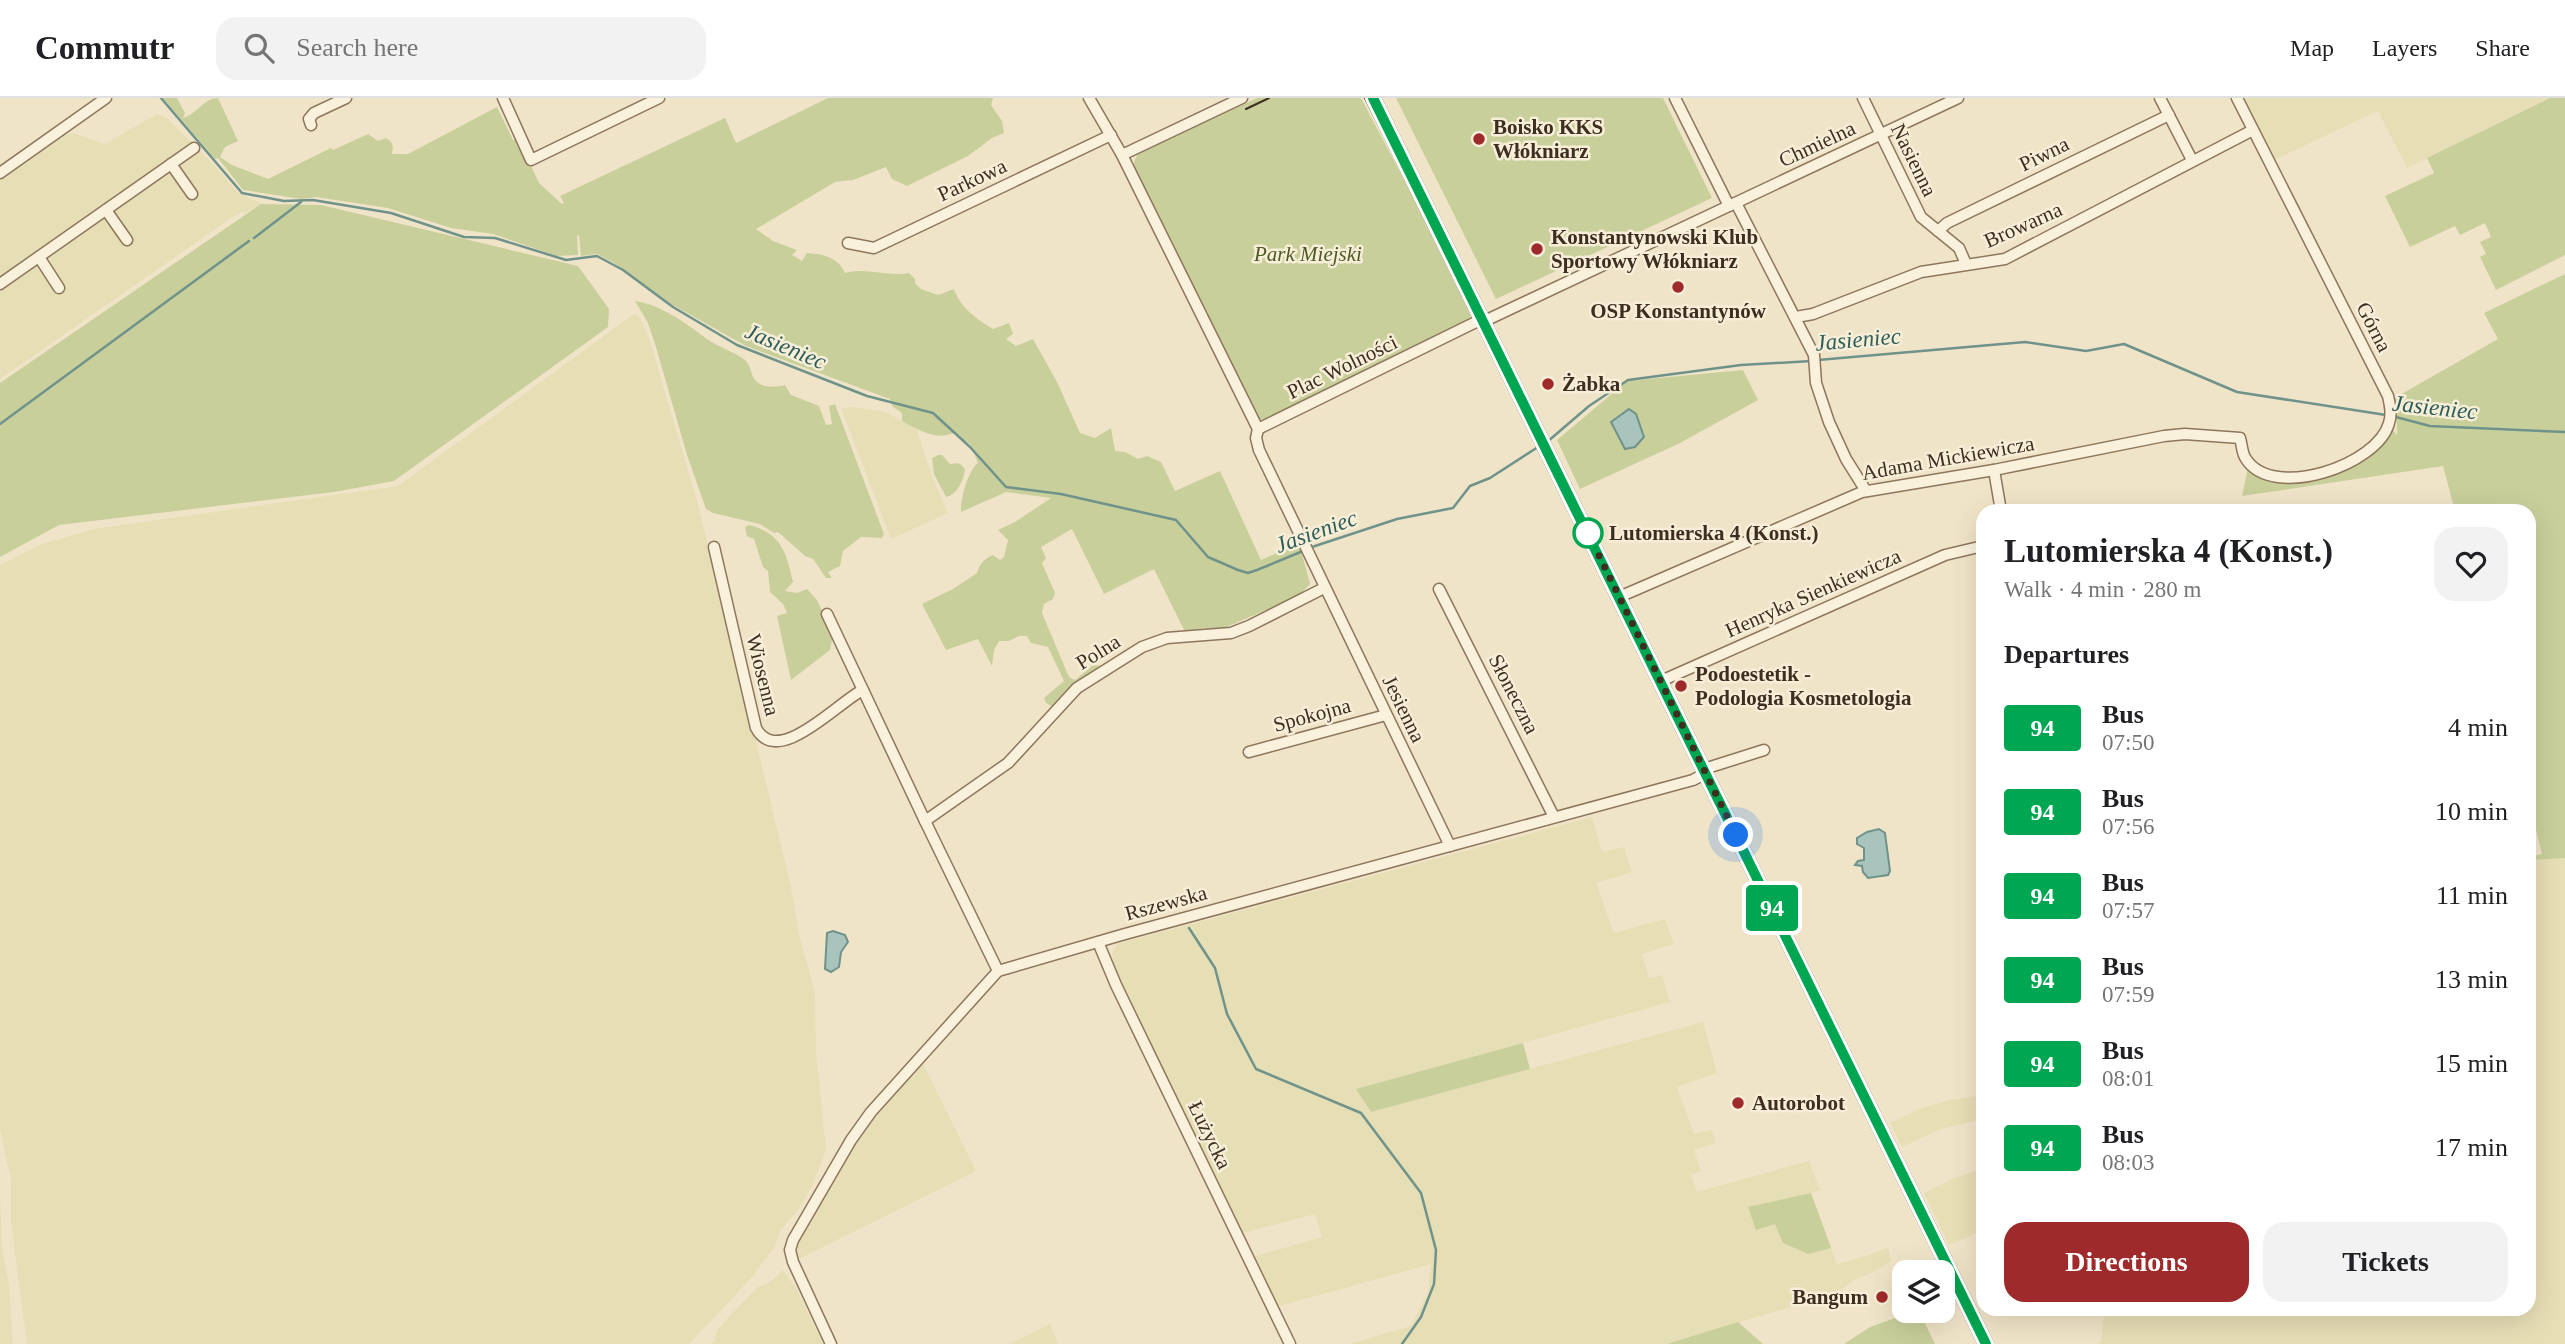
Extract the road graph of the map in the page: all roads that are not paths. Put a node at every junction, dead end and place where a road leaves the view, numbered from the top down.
1 (106, 98) edge
2 (346, 98) edge
3 (503, 98) edge
4 (659, 98) edge
5 (1089, 98) edge
6 (1242, 98) edge
7 (1373, 98) edge
8 (1675, 98) edge
9 (1863, 98) edge
10 (1958, 98) edge
11 (2160, 98) edge
12 (2237, 98) edge
13 (2169, 115) junction
14 (311, 125) dead end
15 (2253, 130) junction
16 (1111, 135) junction
17 (1880, 136) junction
18 (194, 148) dead end
19 (1122, 155) junction
20 (2192, 160) junction
21 (172, 164) junction
22 (0, 173) edge
23 (192, 194) dead end
24 (1733, 205) junction
25 (106, 210) junction
26 (1938, 231) junction
27 (127, 240) dead end
28 (848, 243) dead end
29 (39, 257) junction
30 (1966, 264) junction
31 (0, 284) edge
32 (60, 288) dead end
33 (1796, 317) junction
34 (1483, 320) junction
35 (1258, 429) junction
36 (2245, 458) joint
37 (1994, 470) junction
38 (1866, 491) junction
39 (2000, 504) edge
40 (714, 547) dead end
41 (1976, 548) edge
42 (1324, 588) junction
43 (1439, 589) dead end
44 (1619, 597) junction
45 (827, 614) dead end
46 (1661, 681) junction
47 (863, 690) junction
48 (1386, 715) junction
49 (1764, 750) dead end
50 (1249, 752) dead end
51 (1705, 771) junction
52 (1554, 817) junction
53 (925, 821) junction
54 (1450, 846) junction
55 (1098, 942) junction
56 (998, 971) junction
57 (1287, 1343) edge
58 (831, 1344) edge
59 (1986, 1344) edge

1 - 22 street
2 - 14 street
3 - 4 street
5 - 16 street
6 - 19 street
7 - 34 main road
8 - 24 street
9 - 17 street, Nasienna
10 - 17 street, Chmielna
11 - 13 street
12 - 15 street, Górna
13 - 20 street
13 - 26 street, Piwna
15 - 20 street, Browarna
15 - 36 street, Górna
16 - 19 street
16 - 28 street, Parkowa
17 - 24 street, Chmielna
17 - 26 street, Nasienna
18 - 21 street
19 - 35 street
20 - 30 street, Browarna
21 - 23 street
21 - 25 street
24 - 33 street
24 - 34 street, Plac Wolności
25 - 27 street
25 - 29 street
26 - 30 street, Nasienna
29 - 31 street
29 - 32 street
30 - 33 street, Browarna
33 - 38 street
34 - 35 street, Plac Wolności
34 - 44 main road
35 - 42 street
36 - 37 street, Adama Mickiewicza
37 - 38 street, Adama Mickiewicza
37 - 39 street
38 - 44 street, Adama Mickiewicza
40 - 47 street, Wiosenna
41 - 46 street, Henryka Sienkiewicza
42 - 48 street, Jesienna
42 - 53 street, Polna
43 - 52 street, Słoneczna
44 - 46 main road
45 - 47 street
46 - 51 main road
47 - 53 street
48 - 50 street, Spokojna
48 - 54 street, Jesienna
49 - 51 street, Rszewska
51 - 52 street, Rszewska
51 - 59 main road
52 - 54 street, Rszewska
53 - 56 street
54 - 55 street, Rszewska
55 - 56 street, Rszewska
55 - 57 street, Łużycka
56 - 58 street

